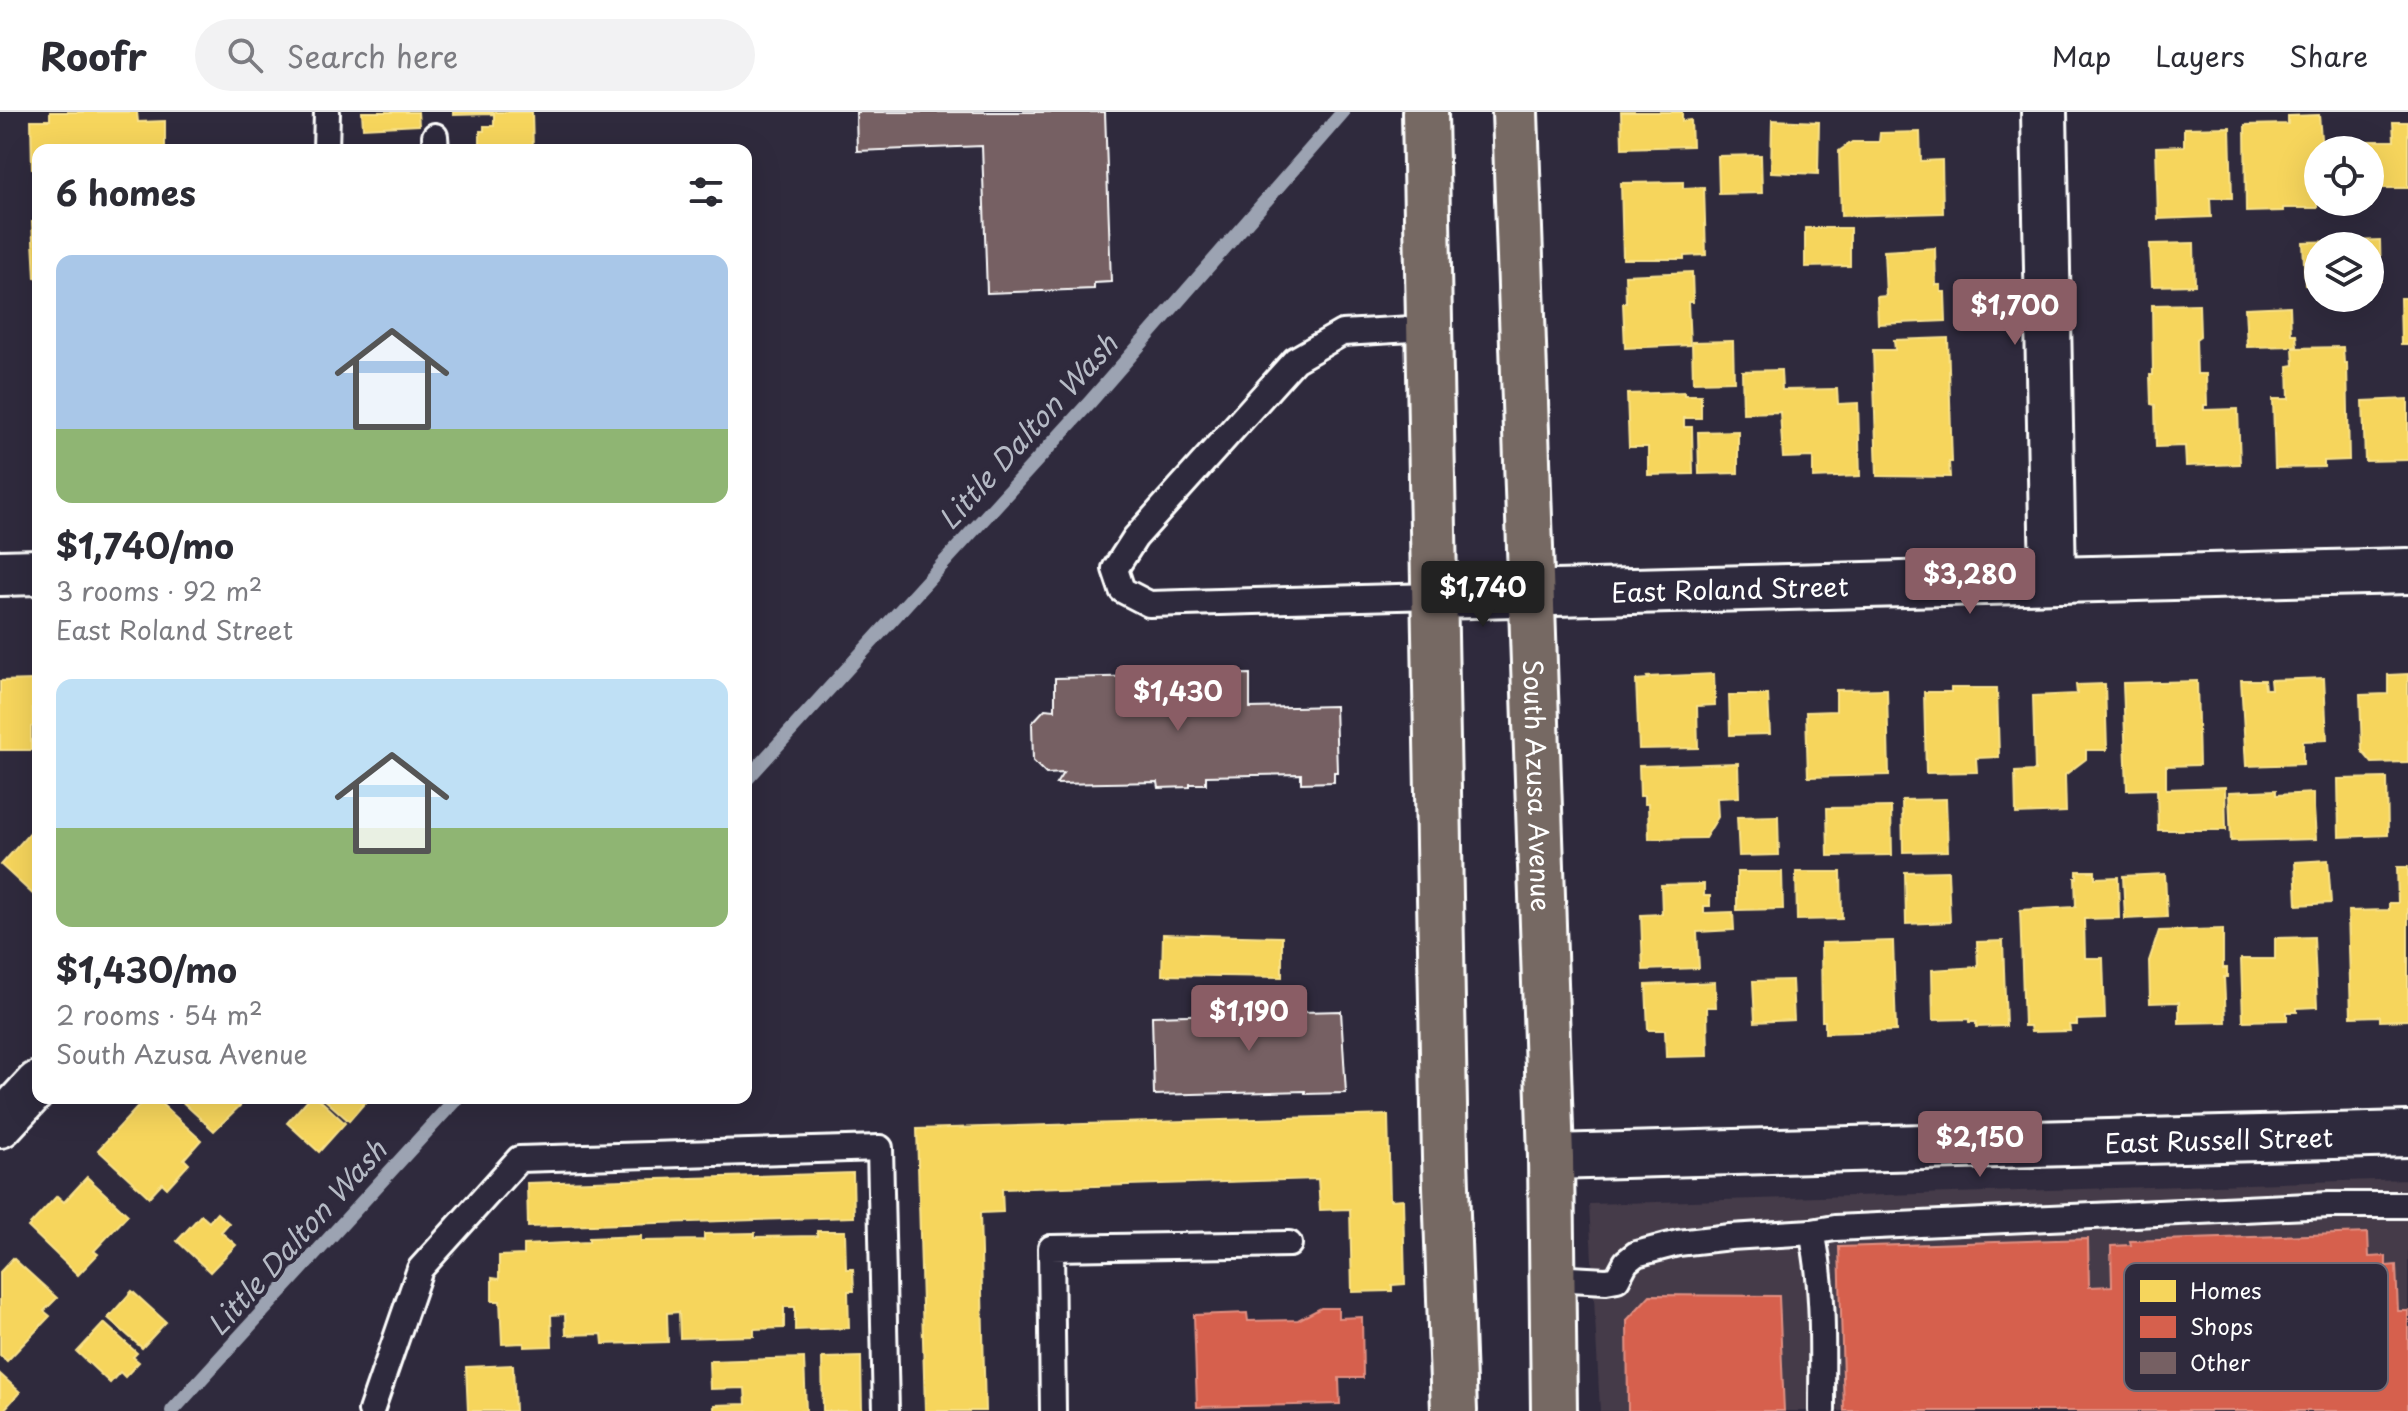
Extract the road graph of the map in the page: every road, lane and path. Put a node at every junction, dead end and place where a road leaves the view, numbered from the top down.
1 (327, 112) edge
2 (1425, 112) edge
3 (1515, 112) edge
4 (2044, 112) edge
5 (326, 144) edge
6 (1430, 328) junction
7 (2408, 571) edge
8 (32, 572) edge
9 (0, 573) edge
10 (2053, 580) junction
11 (1531, 594) junction
12 (1434, 596) junction
13 (32, 1090) edge
14 (0, 1125) edge
15 (2408, 1134) edge
16 (1551, 1157) junction
17 (2408, 1205) edge
18 (1812, 1232) junction
19 (1289, 1244) dead end
20 (1552, 1278) junction
21 (371, 1411) edge
22 (886, 1411) edge
23 (1053, 1411) edge
24 (1454, 1411) edge
25 (1554, 1411) edge
26 (1822, 1411) edge

1 - 5 lane
2 - 6 main road
3 - 11 main road, South Azusa Avenue
4 - 10 street
6 - 12 main road
6 - 12 lane
7 - 10 street, East Roland Street
8 - 9 street
10 - 11 street, East Roland Street
11 - 12 street, East Roland Street
11 - 16 main road, South Azusa Avenue
12 - 24 main road
13 - 14 street
15 - 16 street, East Russell Street
16 - 20 main road, South Azusa Avenue
17 - 18 lane
18 - 20 lane
18 - 26 lane
19 - 23 lane
20 - 25 main road, South Azusa Avenue
21 - 22 lane

